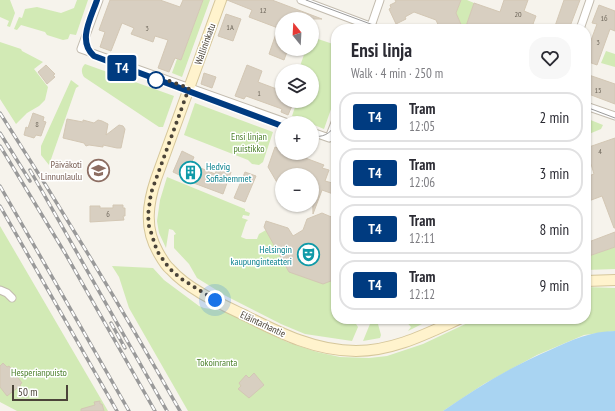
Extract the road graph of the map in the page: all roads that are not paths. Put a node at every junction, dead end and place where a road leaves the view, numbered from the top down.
1 (99, 0) edge
2 (221, 0) edge
3 (300, 0) edge
4 (380, 0) edge
5 (590, 0) edge
6 (360, 24) edge
7 (371, 24) edge
8 (582, 24) edge
9 (189, 88) junction
10 (591, 108) edge
11 (615, 116) edge
12 (275, 118) edge
13 (331, 133) edge
14 (319, 134) edge
15 (615, 280) edge
16 (591, 281) edge
17 (0, 290) edge
18 (12, 298) dead end
19 (448, 324) edge

1 - 9 street
2 - 9 main road, Wallininkatu
3 - 6 street
4 - 7 street
5 - 8 street
9 - 12 street
9 - 19 main road, Eläintarhantie
10 - 11 street
13 - 14 street
15 - 16 main road
17 - 18 street

